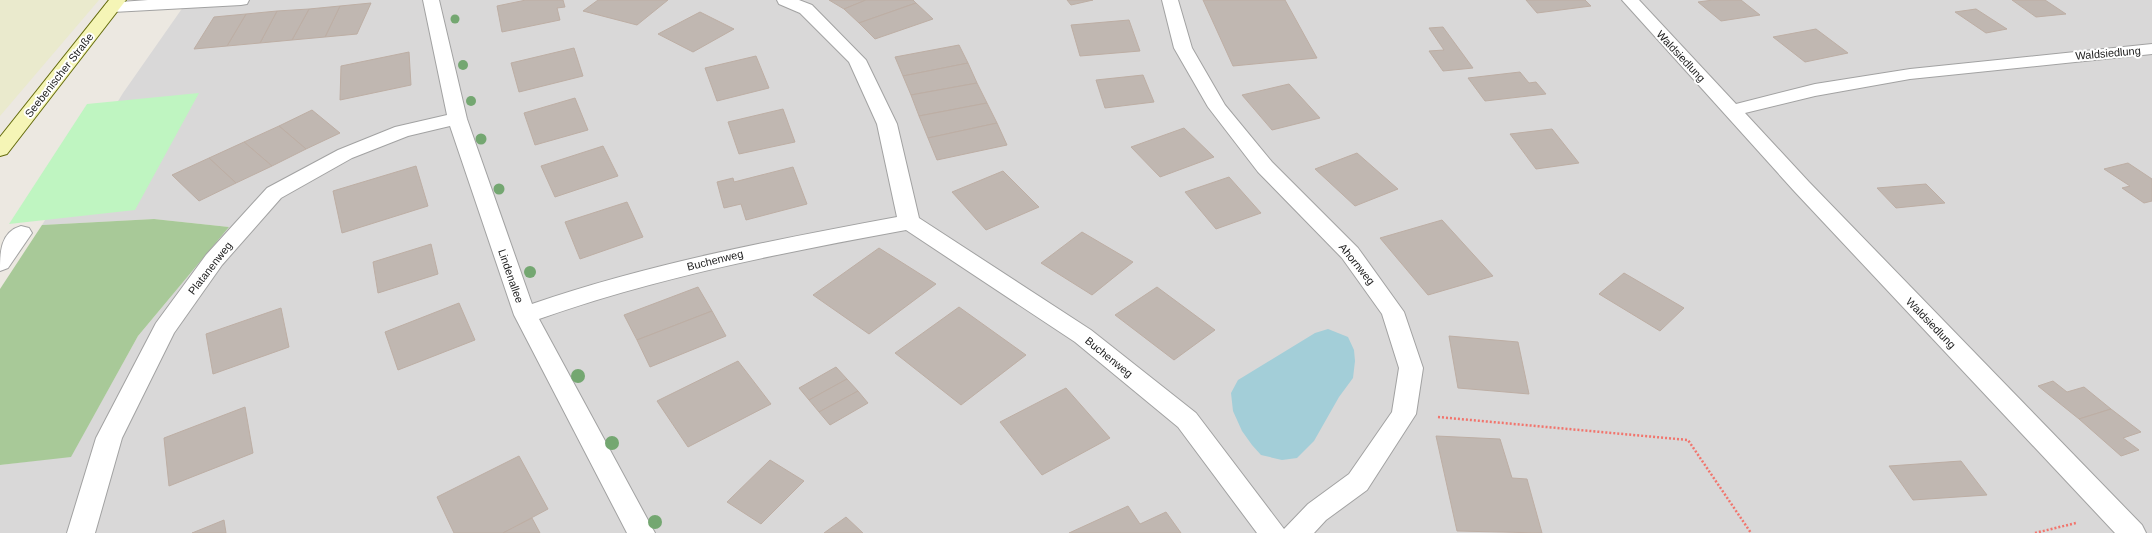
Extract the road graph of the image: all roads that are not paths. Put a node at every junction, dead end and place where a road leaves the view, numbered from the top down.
1 (241, 0) edge
2 (432, 0) edge
3 (785, 0) edge
4 (1170, 0) edge
5 (1630, 0) edge
6 (116, 4) edge
7 (2152, 49) edge
8 (1732, 111) junction
9 (457, 119) junction
10 (0, 150) edge
11 (909, 222) junction
12 (21, 233) dead end
13 (0, 263) edge
14 (525, 315) junction
15 (81, 533) edge
16 (641, 533) edge
17 (1273, 533) edge
18 (1296, 533) edge
19 (2132, 533) edge

1 - 6 street
2 - 9 street, Lindenallee
3 - 11 street
4 - 18 street, Ahornweg
5 - 8 street, Waldsiedlung
6 - 10 main road, Seebenischer Straße
7 - 8 street, Waldsiedlung
8 - 19 street, Waldsiedlung
9 - 14 street, Lindenallee
9 - 15 street, Platanenweg
11 - 14 street, Buchenweg
11 - 17 street, Buchenweg
12 - 13 street
14 - 16 street, Lindenallee

